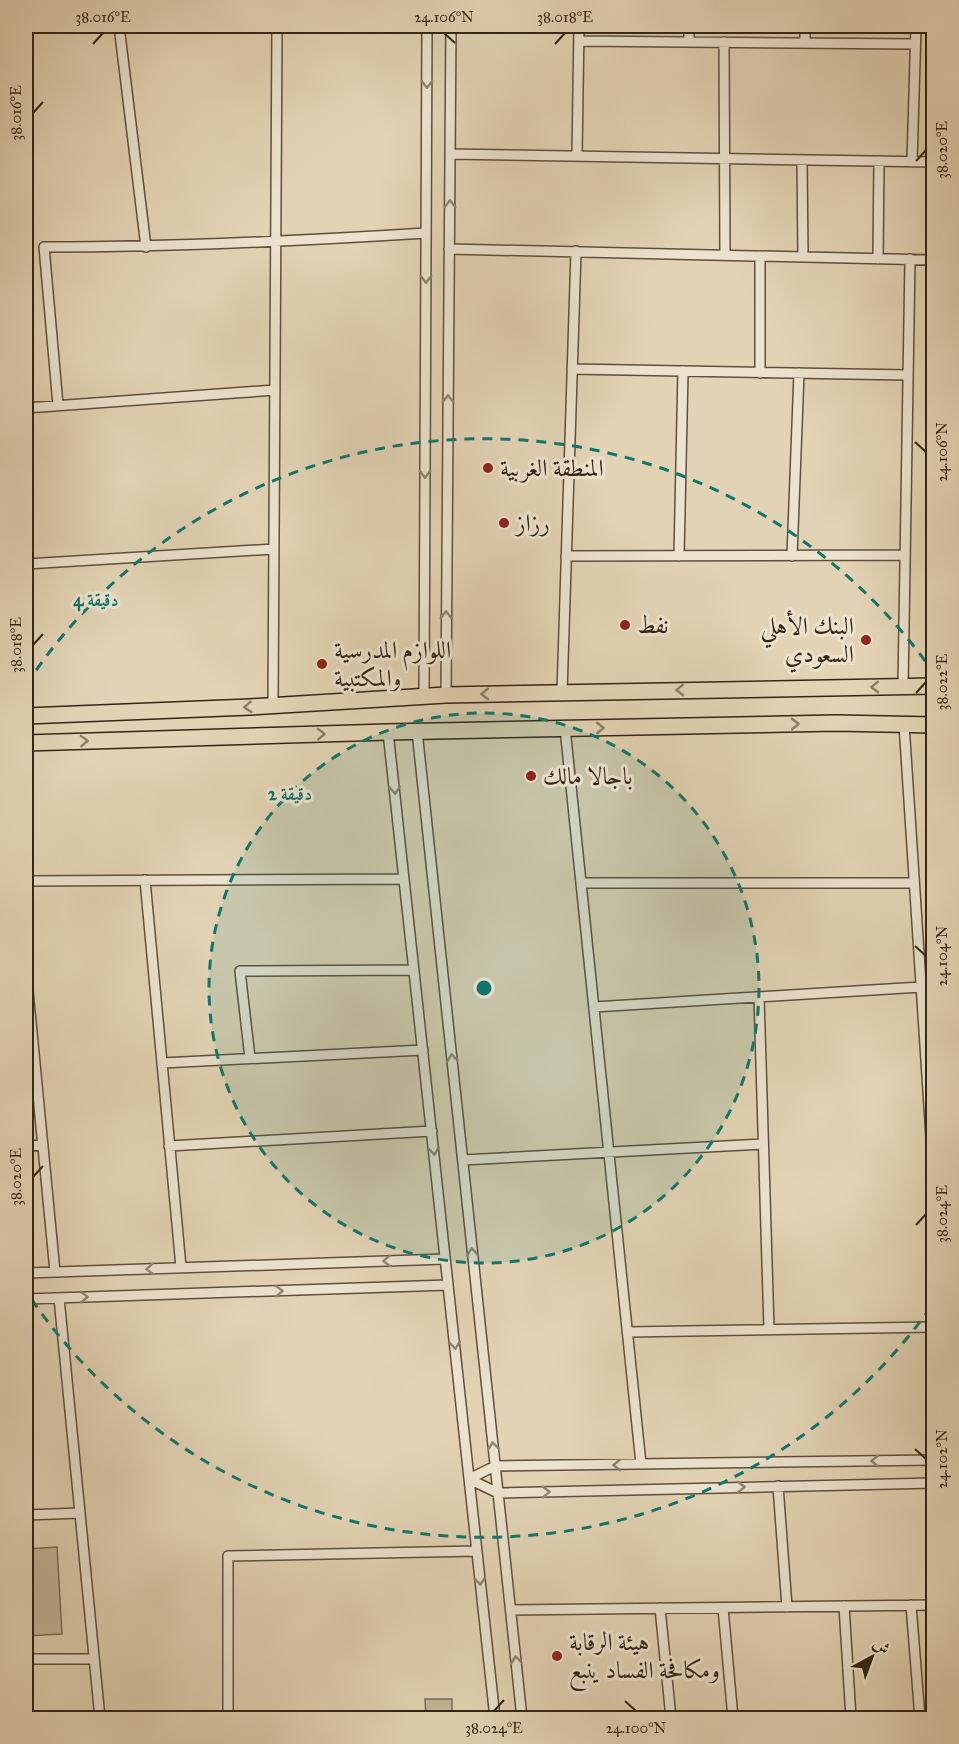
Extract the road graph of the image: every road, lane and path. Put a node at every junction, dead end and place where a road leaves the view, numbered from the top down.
1 (119, 26) edge
2 (277, 26) edge
3 (427, 26) edge
4 (451, 26) edge
5 (579, 26) edge
6 (689, 26) edge
7 (805, 26) edge
8 (916, 26) edge
9 (579, 41) junction
10 (689, 42) junction
11 (724, 42) junction
12 (805, 43) junction
13 (915, 44) junction
14 (450, 154) junction
15 (577, 156) junction
16 (724, 159) junction
17 (802, 160) junction
18 (879, 161) junction
19 (912, 162) junction
20 (933, 162) edge
21 (426, 233) junction
22 (276, 242) junction
23 (146, 247) junction
24 (449, 249) junction
25 (576, 252) junction
26 (724, 255) junction
27 (760, 256) junction
28 (802, 257) junction
29 (878, 259) junction
30 (910, 260) junction
31 (933, 260) edge
32 (572, 369) junction
33 (682, 371) junction
34 (760, 373) junction
35 (799, 373) junction
36 (908, 375) junction
37 (275, 390) junction
38 (58, 405) junction
39 (26, 408) edge
40 (274, 549) junction
41 (905, 555) junction
42 (566, 556) junction
43 (679, 556) junction
44 (792, 556) junction
45 (26, 564) edge
46 (903, 686) junction
47 (933, 686) edge
48 (562, 693) junction
49 (446, 695) junction
50 (424, 696) junction
51 (273, 705) junction
52 (26, 716) edge
53 (904, 724) junction
54 (933, 725) edge
55 (565, 728) junction
56 (417, 731) junction
57 (388, 732) junction
58 (26, 743) edge
59 (404, 879) junction
60 (26, 880) edge
61 (145, 880) junction
62 (915, 883) junction
63 (581, 884) junction
64 (26, 970) edge
65 (414, 970) junction
66 (26, 975) edge
67 (921, 987) junction
68 (759, 997) junction
69 (594, 1007) junction
70 (423, 1050) junction
71 (250, 1058) junction
72 (162, 1063) junction
73 (432, 1131) junction
74 (763, 1144) junction
75 (43, 1145) junction
76 (26, 1146) edge
77 (169, 1146) junction
78 (932, 1148) edge
79 (609, 1151) junction
80 (463, 1160) junction
81 (933, 1183) edge
82 (445, 1259) junction
83 (181, 1268) junction
84 (55, 1272) junction
85 (26, 1273) edge
86 (448, 1285) junction
87 (59, 1298) junction
88 (26, 1299) edge
89 (933, 1327) edge
90 (769, 1329) junction
91 (628, 1332) junction
92 (933, 1460) edge
93 (641, 1464) junction
94 (495, 1466) junction
95 (469, 1479) junction
96 (933, 1483) edge
97 (778, 1486) junction
98 (498, 1493) junction
99 (80, 1513) junction
100 (26, 1515) edge
101 (477, 1551) junction
102 (911, 1605) junction
103 (933, 1605) edge
104 (844, 1606) junction
105 (787, 1607) junction
106 (660, 1608) junction
107 (723, 1608) junction
108 (511, 1610) junction
109 (26, 1659) edge
110 (94, 1659) junction
111 (100, 1719) edge
112 (228, 1719) edge
113 (495, 1719) edge
114 (522, 1719) edge
115 (671, 1719) edge
116 (733, 1719) edge
117 (851, 1719) edge
118 (920, 1719) edge

1 - 23 street
2 - 22 street
3 -> 21 street
4 - 14 street
5 - 9 street
6 - 10 street
7 - 12 street
8 - 13 street
9 - 10 street
9 - 15 street
10 - 11 street
11 - 12 street
11 - 16 street
12 - 13 street
13 - 19 street
14 - 15 street
24 -> 14 street
15 - 16 street
16 - 17 street
16 - 26 street
17 - 18 street
17 - 28 street
18 - 19 street
18 - 29 street
19 - 20 street
21 - 22 street
21 -> 50 street
22 - 23 street
22 - 37 street
23 - 38 street
24 - 25 street
49 -> 24 street
25 - 26 street
25 - 32 street
26 - 27 street
27 - 28 street
27 - 34 street
28 - 29 street
29 - 30 street
30 - 31 street
30 - 36 street
32 - 33 street
32 - 42 street
33 - 34 street
33 - 43 street
34 - 35 street
35 - 36 street
35 - 44 street
36 - 41 street
37 - 38 street
37 - 40 street
38 - 39 street
40 - 45 street
40 - 51 street
41 - 44 street
41 - 46 street
42 - 43 street
42 - 48 street
43 - 44 street
46 - 47 main road
46 -> 48 main road
48 -> 49 main road
49 - 50 main road
50 - 51 main road
51 -> 52 main road
53 - 54 main road
55 -> 53 main road
53 - 62 street
55 - 56 main road
55 - 63 street
56 - 57 main road
80 -> 56 street
58 -> 57 main road
57 -> 59 street
59 - 61 street
59 - 65 street
60 - 61 street
61 - 72 street
62 - 63 street
62 - 67 street
63 - 69 street
64 - 66 street
65 - 70 street
65 - 71 street
66 - 75 street
67 - 68 street
67 - 78 street
68 - 69 street
68 - 74 street
69 - 79 street
70 - 71 street
70 - 73 street
71 - 72 street
72 - 77 street
73 - 77 street
73 -> 82 street
74 - 79 street
74 - 90 street
75 - 76 street
75 - 84 street
77 - 83 street
78 - 81 street
79 - 80 street
79 - 91 street
94 -> 80 street
82 -> 83 street
82 - 86 street
83 -> 84 street
84 - 85 street
87 -> 86 street
86 -> 95 street
87 - 88 street
87 - 99 street
89 - 90 street
90 - 91 street
91 - 93 street
92 -> 93 street
93 -> 94 street
94 - 95 street
94 - 98 street
95 - 98 street
95 - 101 street
96 - 97 street
98 -> 97 street
97 - 105 street
98 - 108 street
99 - 100 street
99 - 110 street
101 - 112 street
101 -> 113 street
102 - 103 street
102 - 104 street
102 - 118 street
104 - 105 street
104 - 117 street
105 - 107 street
106 - 107 street
106 - 108 street
106 - 115 street
107 - 116 street
114 -> 108 street
109 - 110 street
110 - 111 street

